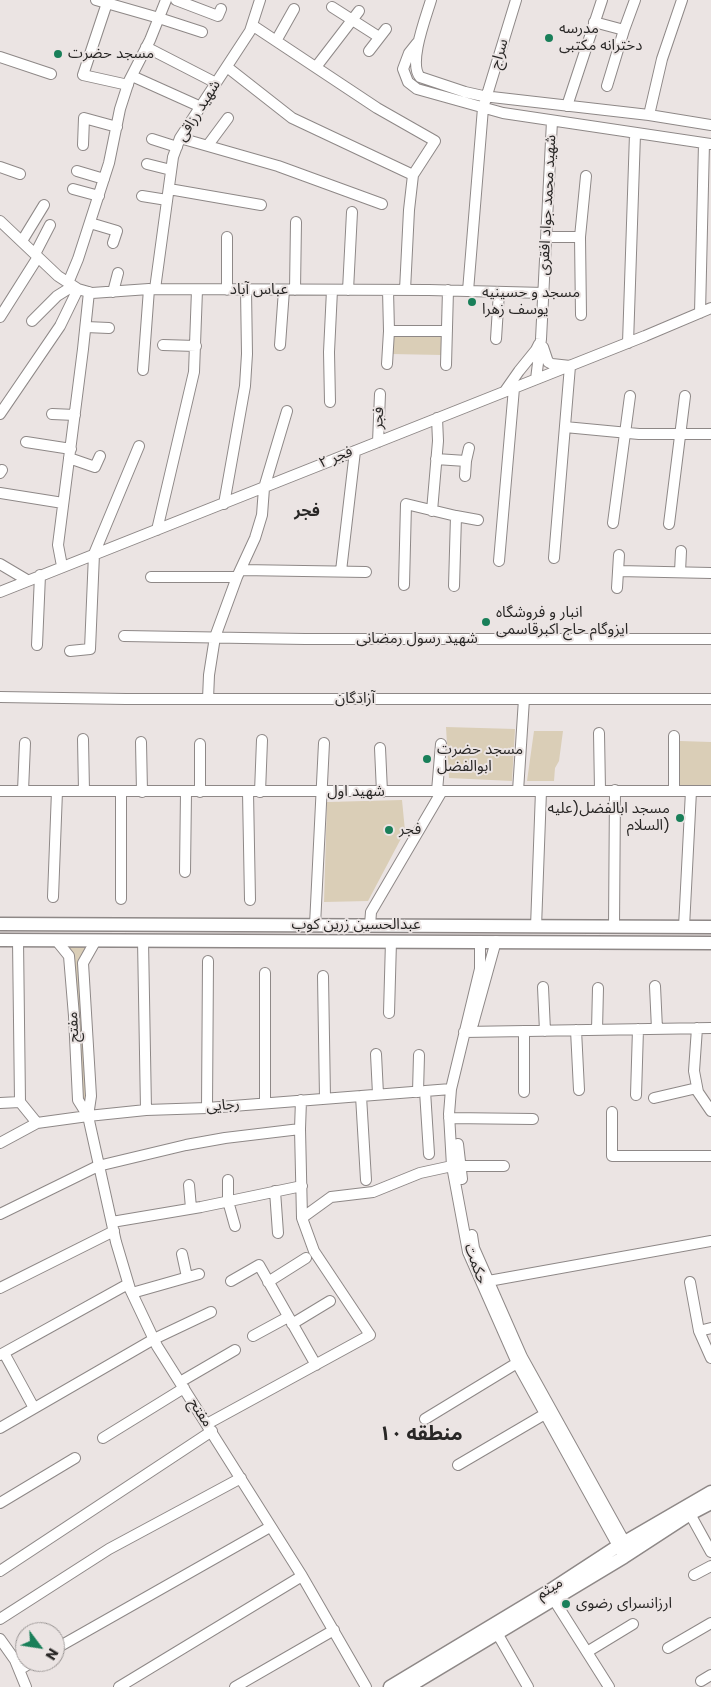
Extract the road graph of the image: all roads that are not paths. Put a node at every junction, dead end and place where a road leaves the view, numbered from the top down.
1 (96, 0) edge
2 (166, 0) edge
3 (176, 0) edge
4 (260, 0) edge
5 (431, 0) edge
6 (516, 0) edge
7 (602, 0) edge
8 (635, 0) edge
9 (682, 0) edge
10 (107, 3) junction
11 (332, 7) dead end
12 (221, 9) dead end
13 (294, 9) dead end
14 (359, 11) dead end
15 (159, 18) junction
16 (352, 20) junction
17 (594, 22) junction
18 (252, 25) junction
19 (386, 28) dead end
20 (624, 30) junction
21 (202, 32) dead end
22 (379, 37) junction
23 (276, 41) junction
24 (418, 42) junction
25 (146, 47) junction
26 (369, 52) dead end
27 (0, 57) edge
28 (227, 67) junction
29 (316, 67) junction
30 (51, 74) dead end
31 (130, 81) junction
32 (216, 84) junction
33 (608, 86) dead end
34 (488, 96) junction
35 (567, 106) junction
36 (200, 107) junction
37 (483, 108) junction
38 (649, 115) junction
39 (228, 118) dead end
40 (552, 121) junction
41 (711, 125) edge
42 (117, 127) junction
43 (635, 134) junction
44 (152, 139) dead end
45 (178, 142) junction
46 (707, 144) edge
47 (83, 145) dead end
48 (208, 145) junction
49 (147, 164) dead end
50 (0, 167) edge
51 (171, 170) junction
52 (77, 171) dead end
53 (20, 174) dead end
54 (413, 175) junction
55 (586, 176) dead end
56 (104, 179) junction
57 (73, 189) dead end
58 (168, 189) junction
59 (99, 196) junction
60 (142, 196) dead end
61 (167, 200) junction
62 (382, 204) dead end
63 (44, 205) dead end
64 (261, 205) dead end
65 (352, 212) dead end
66 (0, 221) edge
67 (296, 222) dead end
68 (90, 223) junction
69 (50, 225) dead end
70 (546, 237) junction
71 (580, 237) junction
72 (227, 238) dead end
73 (22, 241) junction
74 (113, 243) dead end
75 (37, 255) junction
76 (118, 273) dead end
77 (77, 287) junction
78 (152, 289) junction
79 (197, 290) junction
80 (227, 290) junction
81 (246, 290) junction
82 (284, 290) junction
83 (295, 290) junction
84 (332, 290) junction
85 (348, 290) junction
86 (388, 290) junction
87 (405, 290) junction
88 (448, 290) junction
89 (468, 291) junction
90 (113, 292) junction
91 (499, 292) junction
92 (544, 293) junction
93 (711, 309) edge
94 (700, 313) junction
95 (581, 315) dead end
96 (0, 317) edge
97 (32, 321) dead end
98 (86, 327) junction
99 (109, 328) dead end
100 (389, 331) junction
101 (447, 331) junction
102 (496, 339) dead end
103 (541, 339) junction
104 (628, 343) junction
105 (163, 345) dead end
106 (280, 345) dead end
107 (196, 346) junction
108 (387, 364) dead end
109 (446, 365) dead end
110 (570, 366) junction
111 (143, 370) dead end
112 (536, 379) junction
113 (509, 390) junction
114 (380, 394) dead end
115 (630, 396) dead end
116 (684, 396) dead end
117 (330, 402) dead end
118 (287, 412) dead end
119 (0, 414) edge
120 (52, 414) dead end
121 (75, 415) junction
122 (437, 418) junction
123 (566, 427) junction
124 (624, 433) junction
125 (678, 434) junction
126 (711, 434) edge
127 (26, 442) dead end
128 (378, 442) junction
129 (139, 446) dead end
130 (469, 448) dead end
131 (355, 451) junction
132 (70, 454) junction
133 (100, 456) dead end
134 (436, 459) junction
135 (466, 460) junction
136 (465, 476) dead end
137 (264, 488) junction
138 (0, 493) edge
139 (63, 503) junction
140 (224, 504) junction
141 (432, 511) junction
142 (456, 516) junction
143 (478, 520) dead end
144 (613, 523) dead end
145 (669, 524) dead end
146 (157, 530) junction
147 (681, 551) dead end
148 (94, 554) junction
149 (619, 555) dead end
150 (554, 558) dead end
151 (499, 561) dead end
152 (0, 564) edge
153 (62, 566) junction
154 (618, 571) junction
155 (341, 572) junction
156 (366, 572) dead end
157 (680, 572) junction
158 (711, 573) edge
159 (239, 574) junction
160 (40, 575) junction
161 (150, 576) dead end
162 (27, 580) junction
163 (404, 585) dead end
164 (454, 586) dead end
165 (617, 588) dead end
166 (0, 591) edge
167 (124, 636) dead end
168 (215, 637) junction
169 (711, 639) edge
170 (37, 645) dead end
171 (70, 651) dead end
172 (0, 697) edge
173 (208, 699) junction
174 (524, 699) junction
175 (711, 699) edge
176 (599, 733) dead end
177 (674, 736) dead end
178 (83, 739) dead end
179 (262, 740) dead end
180 (141, 742) dead end
181 (25, 743) dead end
182 (324, 743) dead end
183 (200, 744) dead end
184 (441, 744) dead end
185 (380, 748) dead end
186 (600, 790) junction
187 (616, 790) junction
188 (0, 791) edge
189 (23, 791) junction
190 (57, 791) junction
191 (84, 791) junction
192 (440, 791) junction
193 (518, 791) junction
194 (541, 791) junction
195 (674, 791) junction
196 (691, 791) junction
197 (711, 791) edge
198 (121, 792) junction
199 (142, 792) junction
200 (186, 792) junction
201 (200, 792) junction
202 (248, 792) junction
203 (260, 792) junction
204 (322, 792) junction
205 (382, 792) junction
206 (185, 872) dead end
207 (53, 897) dead end
208 (121, 899) dead end
209 (250, 900) dead end
210 (0, 924) edge
211 (315, 925) junction
212 (370, 925) junction
213 (440, 926) junction
214 (464, 926) junction
215 (536, 927) junction
216 (614, 927) junction
217 (684, 927) junction
218 (711, 928) edge
219 (0, 940) edge
220 (18, 940) junction
221 (56, 940) junction
222 (96, 940) junction
223 (143, 940) junction
224 (391, 940) junction
225 (437, 941) junction
226 (460, 941) junction
227 (480, 941) junction
228 (496, 941) junction
229 (711, 943) edge
230 (208, 961) dead end
231 (265, 973) dead end
232 (323, 976) dead end
233 (655, 986) dead end
234 (543, 987) dead end
235 (598, 988) dead end
236 (389, 1013) dead end
237 (697, 1028) junction
238 (711, 1028) edge
239 (638, 1029) junction
240 (657, 1029) junction
241 (576, 1030) junction
242 (598, 1030) junction
243 (524, 1031) junction
244 (544, 1031) junction
245 (468, 1032) junction
246 (376, 1054) dead end
247 (419, 1055) dead end
248 (697, 1088) junction
249 (451, 1089) junction
250 (579, 1090) dead end
251 (421, 1092) junction
252 (524, 1092) dead end
253 (378, 1094) junction
254 (636, 1094) dead end
255 (361, 1096) junction
256 (325, 1098) junction
257 (654, 1098) dead end
258 (301, 1100) junction
259 (20, 1102) junction
260 (0, 1103) edge
261 (265, 1103) junction
262 (207, 1108) junction
263 (146, 1110) junction
264 (711, 1111) edge
265 (612, 1112) dead end
266 (88, 1116) junction
267 (453, 1118) junction
268 (533, 1119) dead end
269 (37, 1122) junction
270 (300, 1129) junction
271 (0, 1143) edge
272 (429, 1154) dead end
273 (711, 1156) edge
274 (98, 1166) junction
275 (504, 1166) dead end
276 (456, 1167) junction
277 (228, 1180) dead end
278 (366, 1180) dead end
279 (189, 1185) dead end
280 (302, 1186) junction
281 (275, 1191) junction
282 (228, 1201) junction
283 (191, 1208) junction
284 (0, 1214) edge
285 (302, 1218) junction
286 (113, 1226) junction
287 (235, 1226) dead end
288 (278, 1233) dead end
289 (711, 1241) edge
290 (182, 1254) dead end
291 (306, 1258) dead end
292 (199, 1274) dead end
293 (187, 1277) junction
294 (230, 1281) dead end
295 (268, 1282) junction
296 (485, 1282) junction
297 (690, 1282) dead end
298 (0, 1288) edge
299 (130, 1289) junction
300 (330, 1301) dead end
301 (211, 1312) dead end
302 (290, 1320) junction
303 (711, 1328) edge
304 (699, 1331) junction
305 (252, 1336) dead end
306 (154, 1339) junction
307 (235, 1350) dead end
308 (2, 1354) edge
309 (711, 1358) edge
310 (517, 1363) junction
311 (316, 1365) junction
312 (182, 1385) junction
313 (34, 1408) junction
314 (545, 1414) junction
315 (425, 1419) dead end
316 (0, 1428) edge
317 (210, 1428) junction
318 (103, 1438) dead end
319 (75, 1458) dead end
320 (458, 1465) dead end
321 (241, 1478) junction
322 (711, 1492) edge
323 (0, 1503) edge
324 (711, 1503) edge
325 (690, 1514) junction
326 (270, 1527) junction
327 (624, 1550) junction
328 (711, 1552) edge
329 (711, 1566) edge
330 (0, 1571) edge
331 (302, 1576) junction
332 (694, 1576) dead end
333 (554, 1600) junction
334 (0, 1619) edge
335 (711, 1623) edge
336 (633, 1624) dead end
337 (334, 1630) junction
338 (497, 1633) junction
339 (2, 1643) edge
340 (65, 1643) edge
341 (668, 1648) dead end
342 (587, 1652) junction
343 (15, 1664) edge
344 (20, 1672) edge
345 (711, 1675) edge
346 (700, 1681) dead end
347 (26, 1687) edge
348 (119, 1687) edge
349 (234, 1687) edge
350 (366, 1687) edge
351 (390, 1687) edge
352 (408, 1687) edge
353 (528, 1687) edge
354 (609, 1687) edge

1 - 10 street
2 - 15 street
3 - 12 street
4 - 18 street, شهید رزاقی
5 - 24 street
6 - 34 street, سراج
7 - 17 street
8 - 20 street
9 - 38 street
10 - 15 street
10 - 31 street
11 - 16 street
13 - 23 street
14 - 16 street
15 - 21 street
15 - 25 street
16 - 22 street
16 - 29 street
17 - 20 street
17 - 35 street
18 - 23 street
18 - 28 street, شهید رزاقی
19 - 22 street
20 - 33 street
22 - 26 street
23 - 29 street
24 - 34 street
24 - 37 street
25 - 31 street
25 - 32 street
27 - 30 street
28 - 32 street, شهید رزاقی
28 - 54 street
29 - 54 street
31 - 36 street
31 - 42 street
32 - 36 street, شهید رزاقی
34 - 35 street
34 - 37 street, سراج
35 - 38 street
36 - 45 street, شهید رزاقی
37 - 40 street
37 - 89 street, سراج
38 - 41 street
39 - 48 street
40 - 43 street
40 - 70 street, شهید محمد جواد افقری
42 - 47 street
42 - 56 street
43 - 46 street
43 - 104 street
44 - 45 street
45 - 48 street
45 - 51 street, شهید رزاقی
46 - 94 street
48 - 62 street
49 - 51 street
50 - 53 street
51 - 58 street, شهید رزاقی
52 - 56 street
54 - 87 street
55 - 71 street
56 - 59 street
57 - 59 street
58 - 61 street, شهید رزاقی
58 - 64 street
59 - 68 street
60 - 61 street
61 - 78 street, شهید رزاقی
63 - 73 street
65 - 85 street
66 - 73 street
67 - 83 street
68 - 74 street
68 - 77 street
69 - 75 street
70 - 71 street
70 - 92 street, شهید محمد جواد افقری
71 - 95 street
72 - 80 street
73 - 75 street
75 - 77 street
75 - 96 street
76 - 90 street
77 - 90 street, عباس آباد
77 - 97 street
77 - 98 street
77 - 119 street
78 - 79 street, عباس آباد
78 - 90 street, عباس آباد
78 - 111 street, شهید رزاقی
79 - 80 street, عباس آباد
79 - 107 street
80 - 81 street, عباس آباد
81 - 82 street, عباس آباد
81 - 140 street
82 - 83 street, عباس آباد
82 - 106 street
83 - 84 street, عباس آباد
84 - 85 street, عباس آباد
84 - 117 street
85 - 86 street, عباس آباد
86 - 87 street, عباس آباد
86 - 100 street
87 - 88 street, عباس آباد
88 - 89 street, عباس آباد
88 - 101 street
89 - 91 street, عباس آباد
91 - 92 street, عباس آباد
91 - 102 street
92 - 103 street, شهید محمد جواد افقری
93 - 94 street
94 - 104 street, فجر ۲
98 - 99 street
98 - 121 street
100 - 101 street
100 - 108 street
101 - 109 street
103 - 110 street
103 - 112 street, شهید محمد جواد افقری
103 - 113 street
104 - 110 street, فجر ۲
105 - 107 street
107 - 146 street
110 - 112 street, فجر ۲
110 - 123 street
112 - 113 street, فجر ۲
113 - 122 street, فجر ۲
113 - 151 street
114 - 128 street, فجر
115 - 124 street
116 - 125 street
118 - 137 street
120 - 121 street
121 - 132 street
122 - 128 street, فجر ۲
122 - 134 street
123 - 124 street
123 - 150 street
124 - 125 street
124 - 144 street
125 - 126 street
125 - 145 street
127 - 132 street
128 - 131 street, فجر ۲
129 - 148 street
130 - 135 street
131 - 137 street, فجر ۲
131 - 155 street
132 - 133 street
132 - 139 street
134 - 135 street
134 - 141 street
135 - 136 street
137 - 140 street, فجر ۲
137 - 159 street
138 - 139 street
139 - 153 street
140 - 146 street, فجر ۲
141 - 142 street
141 - 163 street
142 - 143 street
142 - 164 street
146 - 148 street, فجر ۲
147 - 157 street
148 - 153 street, فجر ۲
148 - 171 street
149 - 154 street
152 - 162 street
153 - 160 street, فجر ۲
154 - 157 street
154 - 165 street
155 - 156 street
155 - 159 street
157 - 158 street
159 - 161 street
159 - 168 street
160 - 162 street, فجر ۲
160 - 170 street
162 - 166 street, فجر ۲
167 - 168 street, شهید رسول رمضانی
168 - 169 street, شهید رسول رمضانی
168 - 173 street
172 - 173 street, آزادگان
173 - 174 street, آزادگان
174 - 175 street, آزادگان
174 - 193 street
176 - 186 street
177 - 195 street
178 - 191 street
179 - 203 street
180 - 199 street
181 - 189 street
182 - 204 street
183 - 201 street
184 - 192 street
185 - 205 street
186 - 187 street, شهید اول
186 - 194 street, شهید اول
187 - 195 street, شهید اول
187 - 216 street
188 - 189 street, شهید اول
189 - 190 street, شهید اول
190 - 191 street, شهید اول
190 - 207 street
191 - 198 street, شهید اول
192 - 193 street, شهید اول
192 - 205 street, شهید اول
192 - 212 street
193 - 194 street, شهید اول
194 - 215 street
195 - 196 street, شهید اول
196 - 197 street, شهید اول
196 - 217 street
198 - 199 street, شهید اول
198 - 208 street
199 - 200 street, شهید اول
200 - 201 street, شهید اول
200 - 206 street
201 - 202 street, شهید اول
202 - 203 street, شهید اول
202 - 209 street
203 - 204 street, شهید اول
204 - 205 street, شهید اول
204 - 211 street
210 - 211 main road, عبدالحسین زرین کوب
211 - 212 main road, عبدالحسین زرین کوب
212 - 213 main road, عبدالحسین زرین کوب
213 - 214 main road, عبدالحسین زرین کوب
213 - 225 main road
214 - 215 main road, عبدالحسین زرین کوب
214 - 226 main road
215 - 216 main road, عبدالحسین زرین کوب
216 - 217 main road, عبدالحسین زرین کوب
217 - 218 main road, عبدالحسین زرین کوب
219 - 220 main road
220 - 221 main road, عبدالحسین زرین کوب
220 - 259 street
221 - 222 main road, عبدالحسین زرین کوب
221 - 266 street, مفتح
222 - 223 main road, عبدالحسین زرین کوب
222 - 266 street, مفتح
223 - 224 main road, عبدالحسین زرین کوب
223 - 263 street
224 - 225 main road, عبدالحسین زرین کوب
224 - 236 street
225 - 226 main road, عبدالحسین زرین کوب
226 - 227 main road, عبدالحسین زرین کوب
227 - 228 main road, عبدالحسین زرین کوب
227 - 245 street, حکمت
228 - 229 main road, عبدالحسین زرین کوب
228 - 245 street, حکمت
230 - 262 street
231 - 261 street
232 - 256 street
233 - 240 street
234 - 244 street
235 - 242 street
237 - 238 street
237 - 240 street
237 - 248 street
239 - 240 street
239 - 242 street
239 - 254 street
241 - 242 street
241 - 244 street
241 - 250 street
243 - 244 street
243 - 245 street
243 - 252 street
245 - 249 street, حکمت
245 - 267 street, حکمت
246 - 253 street
247 - 251 street
248 - 257 street
248 - 264 street
249 - 251 street, رجایی
249 - 267 street, حکمت
251 - 253 street, رجایی
251 - 272 street
253 - 255 street, رجایی
255 - 256 street, رجایی
255 - 278 street
256 - 258 street, رجایی
258 - 261 street, رجایی
258 - 270 street
259 - 260 street
259 - 269 street
261 - 262 street, رجایی
262 - 263 street, رجایی
263 - 266 street, رجایی
265 - 273 street
266 - 269 street, رجایی
266 - 274 street, مفتح
267 - 268 street
267 - 276 street, حکمت
269 - 271 street, رجایی
270 - 274 street
270 - 280 street
274 - 284 street
274 - 286 street, مفتح
275 - 276 street
276 - 285 street
276 - 296 street, حکمت
277 - 282 street
279 - 283 street
280 - 281 street
280 - 285 street
281 - 282 street
281 - 288 street
282 - 283 street
282 - 287 street
283 - 286 street
285 - 311 street
286 - 298 street
286 - 299 street, مفتح
289 - 296 street
290 - 293 street
291 - 295 street
292 - 293 street
293 - 299 street
294 - 295 street
295 - 302 street
296 - 310 street, حکمت
296 - 327 street, حکمت
297 - 304 street
299 - 306 street, مفتح
299 - 308 street
300 - 302 street
301 - 306 street
302 - 305 street
302 - 311 street
303 - 304 street
304 - 309 street
306 - 312 street, مفتح
306 - 313 street
307 - 312 street
308 - 313 street
310 - 314 street, حکمت
310 - 315 street
311 - 317 street
312 - 317 street, مفتح
312 - 318 street
313 - 316 street
314 - 320 street
314 - 327 street, حکمت
317 - 321 street, مفتح
317 - 330 street
319 - 323 street
321 - 326 street, مفتح
321 - 334 street
322 - 327 main road, میثم
324 - 325 main road, میثم
325 - 327 main road, میثم
325 - 328 street
326 - 331 street, مفتح
326 - 340 street
327 - 333 main road, میثم
327 - 351 main road, میثم
329 - 332 street
331 - 337 street, مفتح
331 - 348 street
333 - 338 main road, میثم
333 - 342 street
335 - 341 street
336 - 342 street
337 - 349 street
337 - 350 street, مفتح
338 - 352 main road, میثم
338 - 353 street
339 - 343 street
342 - 354 street
344 - 347 street
345 - 346 street

